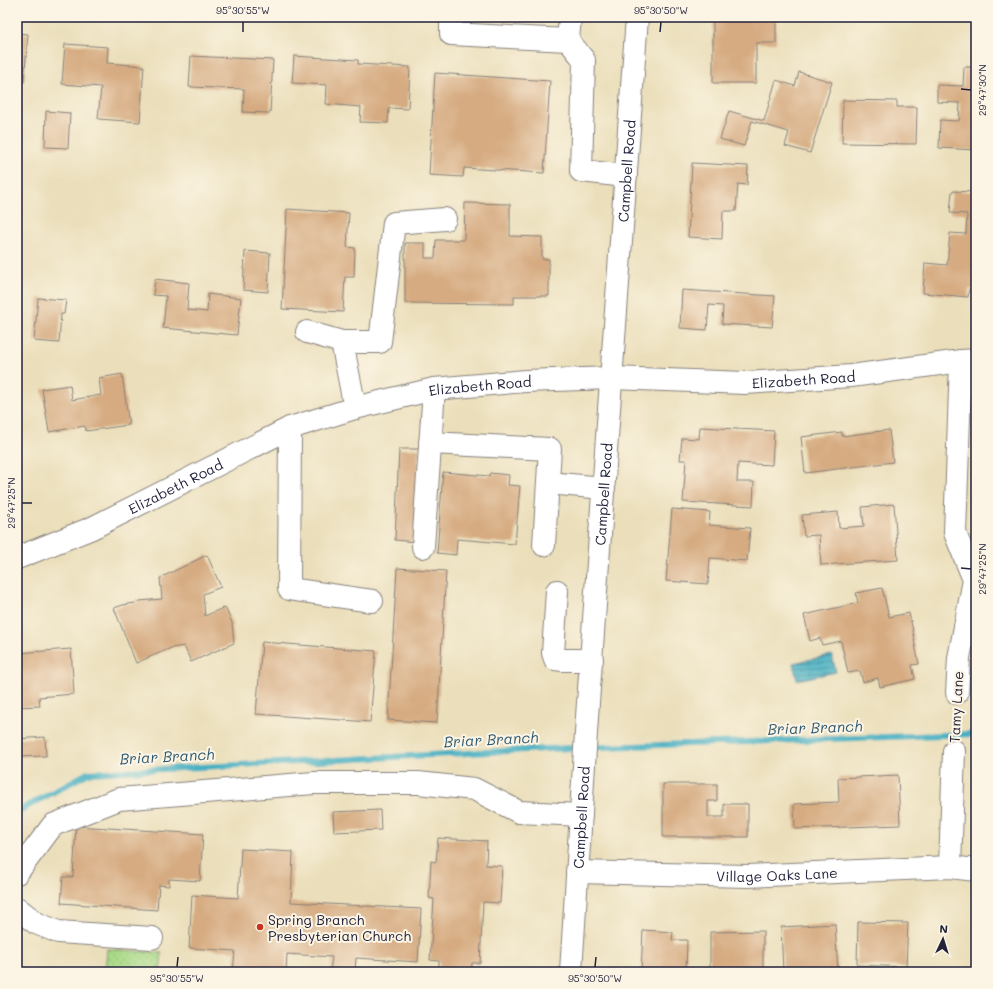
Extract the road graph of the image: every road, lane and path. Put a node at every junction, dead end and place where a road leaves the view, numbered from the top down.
1 (451, 17) edge
2 (570, 17) edge
3 (637, 17) edge
4 (568, 40) junction
5 (626, 176) junction
6 (445, 219) dead end
7 (308, 332) dead end
8 (342, 342) junction
9 (969, 361) edge
10 (612, 378) junction
11 (434, 389) junction
12 (355, 408) junction
13 (290, 428) junction
14 (430, 443) junction
15 (548, 483) junction
16 (604, 488) junction
17 (544, 545) dead end
18 (423, 547) dead end
19 (17, 558) edge
20 (975, 580) edge
21 (557, 592) dead end
22 (372, 601) dead end
23 (592, 660) junction
24 (957, 693) joint
25 (954, 751) joint
26 (581, 815) junction
27 (950, 867) junction
28 (976, 870) edge
29 (577, 872) junction
30 (17, 874) edge
31 (17, 908) edge
32 (152, 938) dead end
33 (168, 968) dead end
34 (168, 972) edge
35 (570, 972) edge

1 - 4 street
2 - 4 street
3 - 5 street, Campbell Road
4 - 5 street
5 - 10 street, Campbell Road
6 - 8 street
7 - 8 street
8 - 12 street
9 - 10 street, Elizabeth Road
9 - 20 street, Tamy Lane
10 - 11 street, Elizabeth Road
10 - 16 street, Campbell Road
11 - 12 street, Elizabeth Road
11 - 14 street
12 - 13 street, Elizabeth Road
13 - 19 street, Elizabeth Road
13 - 22 street
14 - 15 street
14 - 18 street
15 - 16 street
15 - 17 street
16 - 23 street, Campbell Road
20 - 24 street, Tamy Lane
21 - 23 street
23 - 26 street, Campbell Road
24 - 25 path, Tamy Lane
25 - 27 street, Tamy Lane
26 - 29 street, Campbell Road
26 - 30 street
27 - 28 street, Village Oaks Lane
27 - 29 street, Village Oaks Lane
29 - 35 street, Campbell Road
31 - 32 street
33 - 34 path

